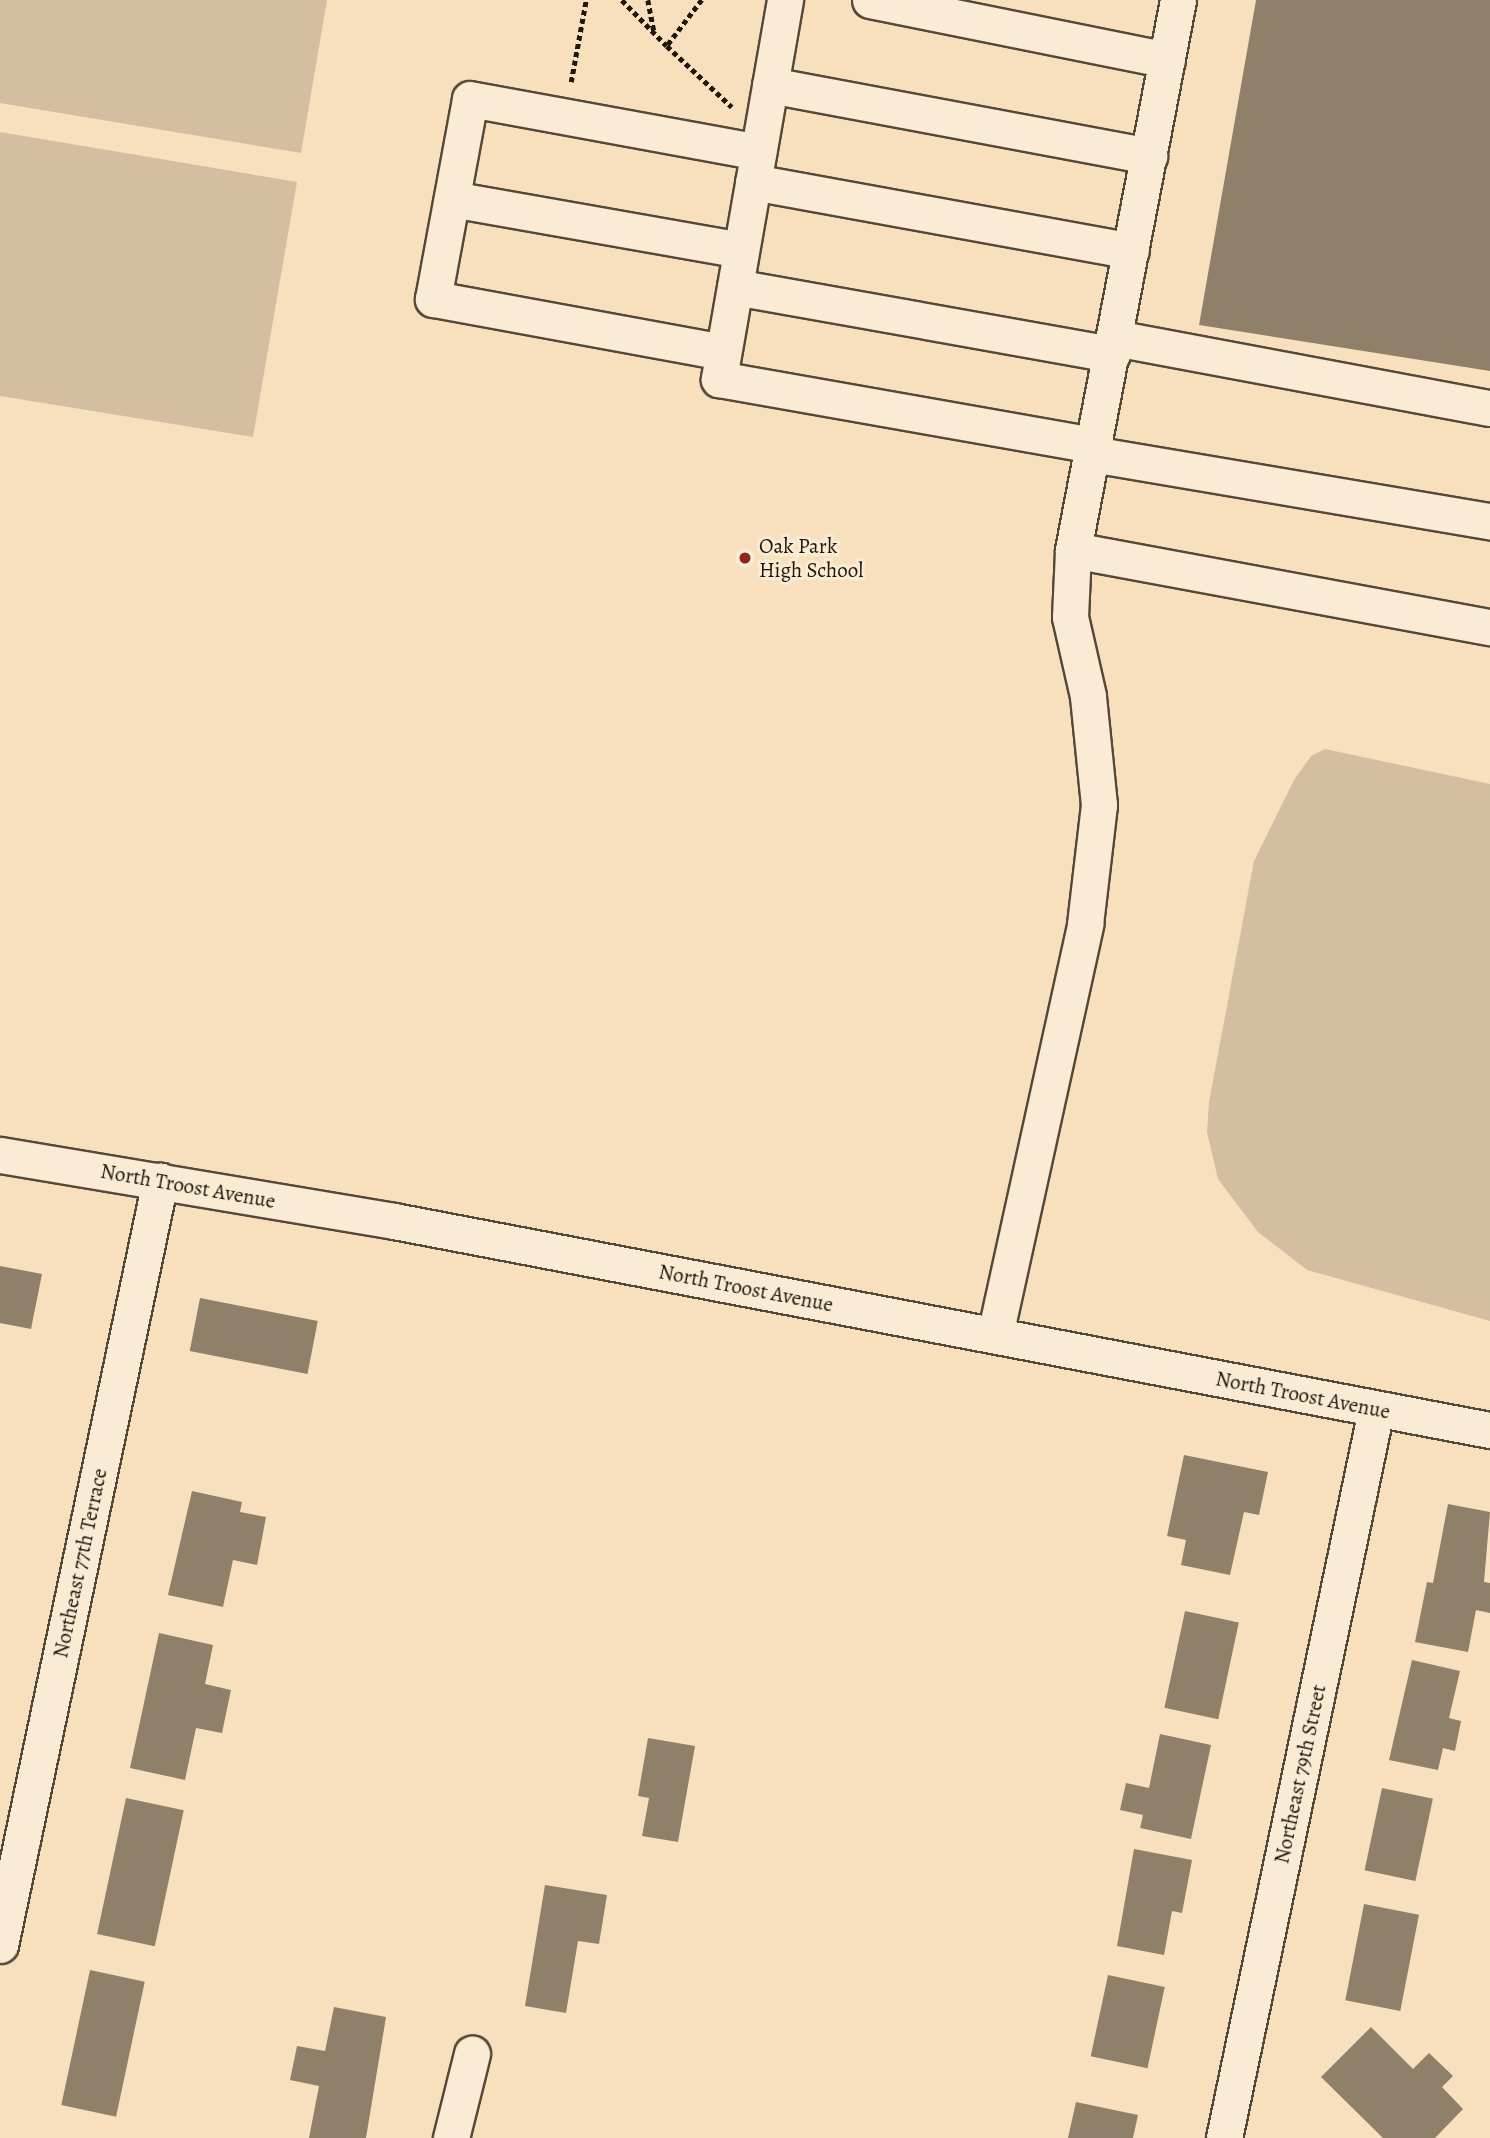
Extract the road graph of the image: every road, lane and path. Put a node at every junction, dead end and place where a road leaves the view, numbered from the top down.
1 (586, 0) edge
2 (622, 0) edge
3 (648, 0) edge
4 (702, 0) edge
5 (785, 0) edge
6 (870, 0) edge
7 (1178, 0) edge
8 (655, 33) junction
9 (667, 46) junction
10 (1167, 60) junction
11 (770, 85) junction
12 (568, 95) dead end
13 (740, 115) dead end
14 (1149, 156) junction
15 (755, 167) junction
16 (452, 199) junction
17 (740, 250) junction
18 (1131, 251) junction
19 (735, 287) junction
20 (1113, 346) junction
21 (723, 352) junction
22 (1490, 408) edge
23 (1093, 450) junction
24 (1490, 521) edge
25 (1073, 550) junction
26 (1490, 627) edge
27 (0, 1155) edge
28 (160, 1181) junction
29 (995, 1335) junction
30 (1376, 1410) junction
31 (1490, 1430) edge
32 (0, 1945) edge
33 (472, 2054) dead end
34 (451, 2138) edge
35 (1224, 2138) edge

1 - 12 path
2 - 8 path
3 - 8 path
4 - 9 path
5 - 11 street
6 - 10 street
7 - 10 street
8 - 9 path
9 - 13 path
10 - 14 street
11 - 14 street
11 - 15 street
14 - 18 street
15 - 16 street
15 - 17 street
15 - 18 street
16 - 17 street
16 - 21 street
17 - 19 street
18 - 20 street
19 - 20 street
19 - 21 street
20 - 22 street
20 - 23 street
21 - 23 street
23 - 24 street
23 - 25 street
25 - 26 street
25 - 29 street
27 - 28 street, North Troost Avenue
28 - 29 street, North Troost Avenue
28 - 32 street, Northeast 77th Terrace
29 - 30 street, North Troost Avenue
30 - 31 street, North Troost Avenue
30 - 35 street, Northeast 79th Street
33 - 34 street

